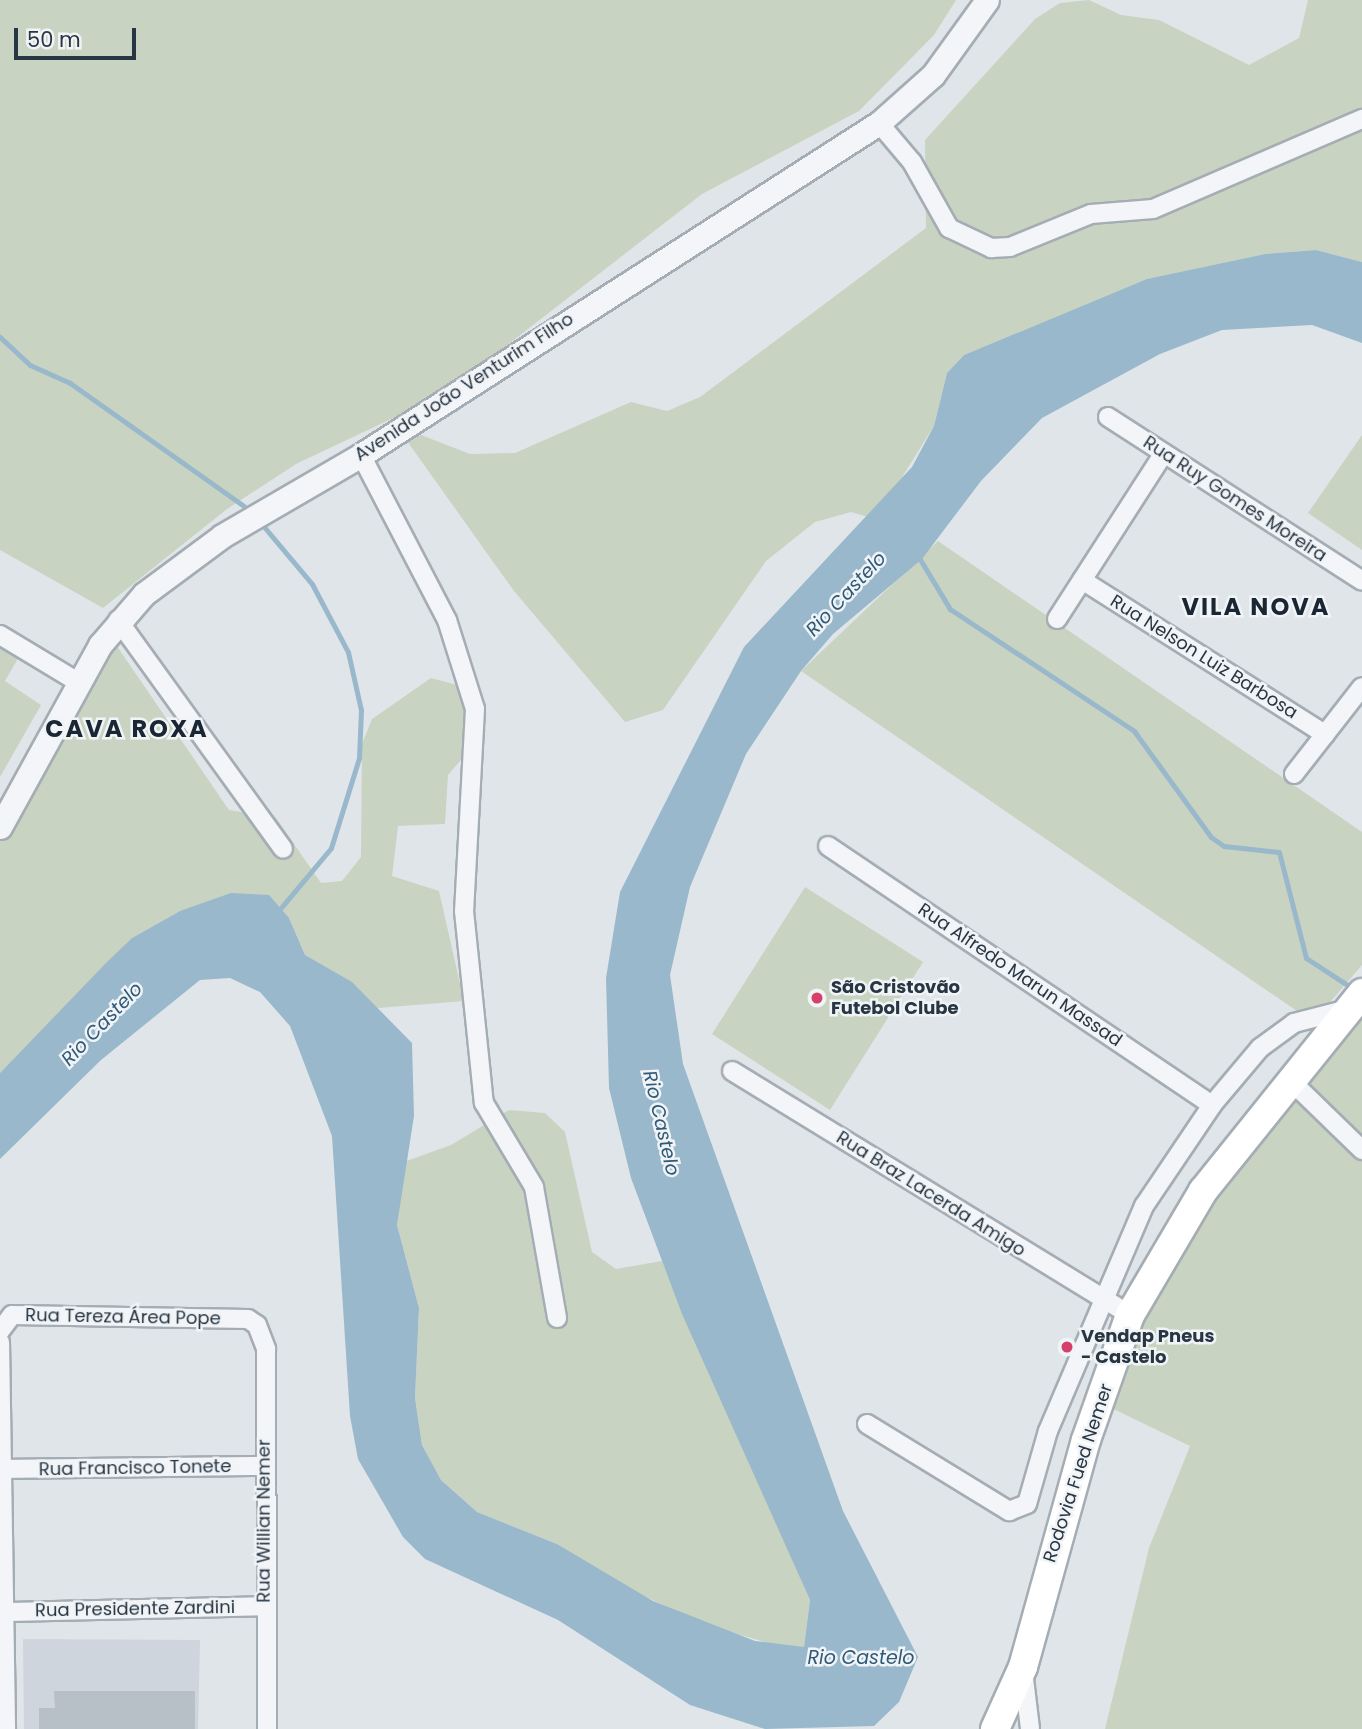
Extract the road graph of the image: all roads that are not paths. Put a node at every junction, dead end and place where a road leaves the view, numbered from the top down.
1 (987, 0) edge
2 (1362, 119) edge
3 (879, 123) junction
4 (1108, 417) dead end
5 (1164, 453) junction
6 (361, 455) junction
7 (1082, 580) junction
8 (1362, 581) edge
9 (1057, 619) dead end
10 (118, 620) junction
11 (0, 635) edge
12 (78, 682) junction
13 (1362, 687) edge
14 (1325, 734) junction
15 (1294, 774) dead end
16 (0, 827) edge
17 (828, 846) dead end
18 (283, 849) dead end
19 (1355, 1001) edge
20 (732, 1070) dead end
21 (1289, 1079) junction
22 (1212, 1105) junction
23 (1362, 1150) edge
24 (1102, 1300) junction
25 (1130, 1315) junction
26 (557, 1318) dead end
27 (248, 1319) joint
28 (0, 1332) edge
29 (867, 1424) dead end
30 (264, 1466) junction
31 (6, 1469) junction
32 (265, 1606) junction
33 (6, 1612) junction
34 (1023, 1667) junction
35 (6, 1729) edge
36 (267, 1729) edge
37 (995, 1729) edge
38 (1030, 1729) edge

1 - 3 street, Avenida João Venturim Filho
2 - 3 street
3 - 6 street, Avenida João Venturim Filho
4 - 5 street, Rua Ruy Gomes Moreira
5 - 7 street
5 - 8 street, Rua Ruy Gomes Moreira
6 - 10 street, Avenida João Venturim Filho
6 - 26 street
7 - 9 street
7 - 14 street, Rua Nelson Luiz Barbosa
10 - 12 street, Avenida João Venturim Filho
10 - 18 street
11 - 12 street
12 - 16 street, Avenida João Venturim Filho
13 - 14 street
14 - 15 street
17 - 22 street, Rua Alfredo Marun Massad
19 - 21 main road, Rodovia Fued Nemer
19 - 22 street
20 - 24 street, Rua Braz Lacerda Amigo
21 - 23 street
21 - 25 main road, Rodovia Fued Nemer
22 - 24 street
24 - 25 street, Rua Braz Lacerda Amigo
24 - 29 street
25 - 34 main road, Rodovia Fued Nemer
27 - 28 street, Rua Tereza Área Pope
27 - 30 street, Rua Willian Nemer
28 - 31 street
30 - 31 street, Rua Francisco Tonete
30 - 32 street, Rua Willian Nemer
31 - 33 street
32 - 33 street, Rua Presidente Zardini
32 - 36 street, Rua Willian Nemer
33 - 35 street
34 - 37 main road, Rodovia Fued Nemer
34 - 38 street

